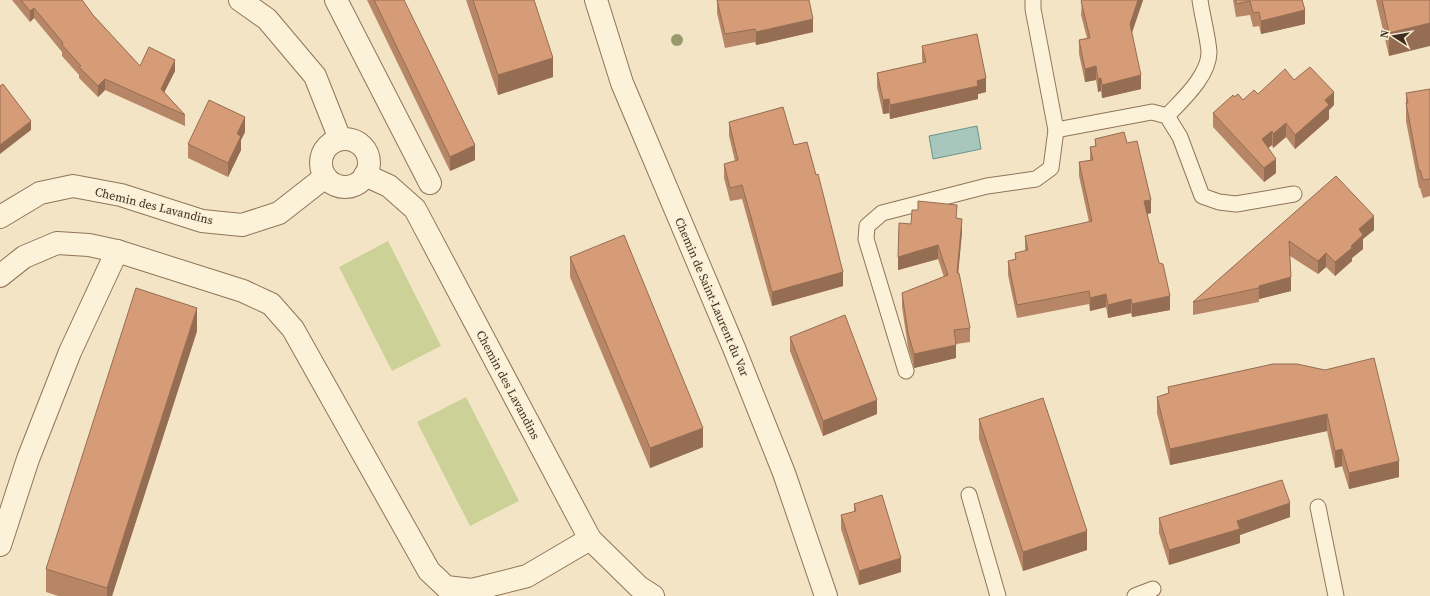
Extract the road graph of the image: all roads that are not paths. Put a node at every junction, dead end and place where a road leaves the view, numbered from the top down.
1 (240, 0) edge
2 (336, 0) edge
3 (596, 0) edge
4 (1033, 0) edge
5 (1200, 0) edge
6 (1167, 116) junction
7 (1056, 130) junction
8 (340, 139) junction
9 (365, 175) junction
10 (325, 177) junction
11 (430, 183) dead end
12 (1294, 194) dead end
13 (0, 217) edge
14 (117, 251) junction
15 (0, 276) edge
16 (906, 371) dead end
17 (969, 495) dead end
18 (1318, 506) dead end
19 (590, 539) junction
20 (0, 545) edge
21 (1153, 589) dead end
22 (642, 593) edge
23 (826, 596) edge
24 (998, 596) edge
25 (1135, 596) edge
26 (1336, 596) edge

1 - 8 street
2 - 11 street
3 - 23 street, Chemin de Saint-Laurent du Var
4 - 7 lane
5 - 6 lane
6 - 7 lane
6 - 12 lane
7 - 16 lane
8 - 9 street
8 - 10 street
9 - 10 street
9 - 19 street, Chemin des Lavandins
10 - 13 street, Chemin des Lavandins
14 - 15 street
14 - 19 street
14 - 20 street
17 - 24 lane
18 - 26 lane
19 - 22 street, Chemin des Lavandins
21 - 25 lane

